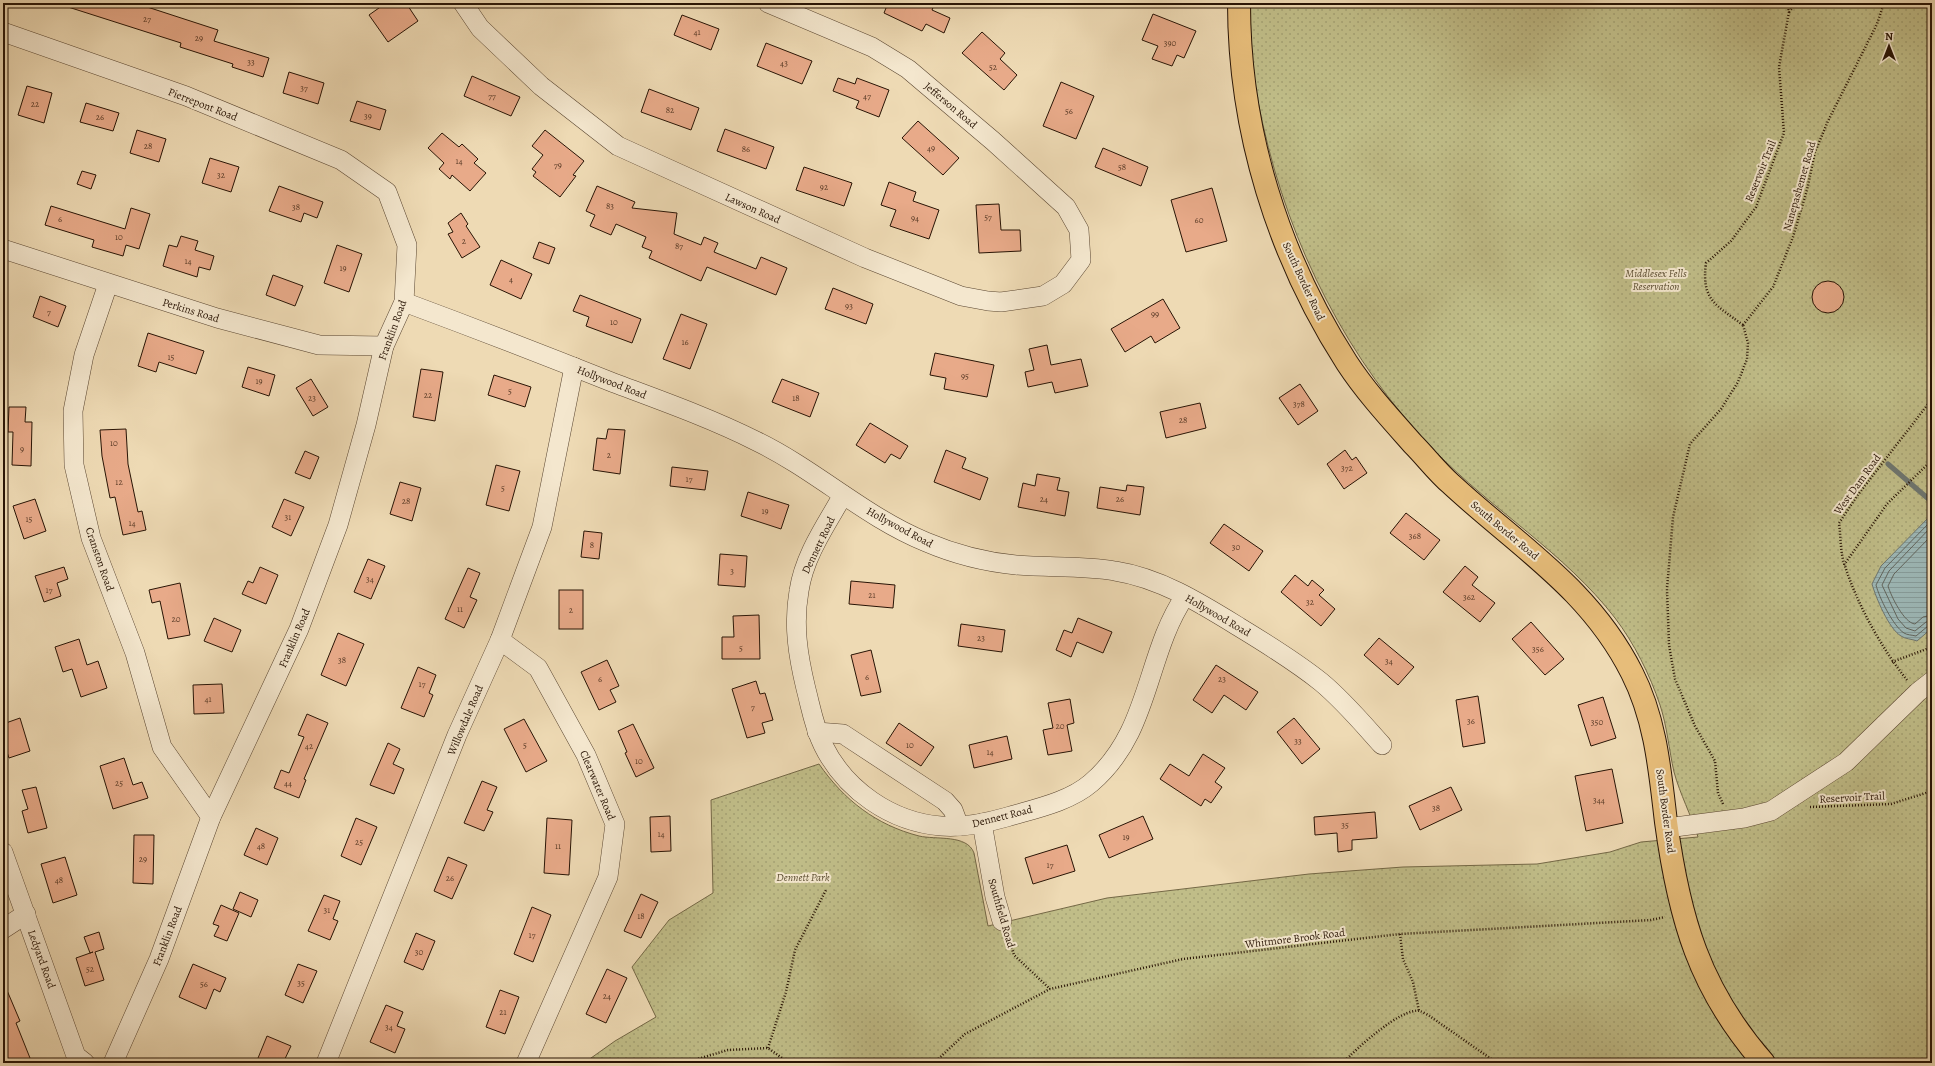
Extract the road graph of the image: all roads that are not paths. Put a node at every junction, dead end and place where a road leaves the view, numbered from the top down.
1 (463, 3) edge
2 (768, 3) edge
3 (1239, 3) edge
4 (3, 32) edge
5 (390, 198) joint
6 (3, 249) edge
7 (1081, 260) joint
8 (108, 284) junction
9 (404, 302) junction
10 (384, 346) junction
11 (574, 367) junction
12 (843, 495) junction
13 (1185, 596) junction
14 (500, 640) junction
15 (1925, 687) edge
16 (817, 732) junction
17 (1382, 745) dead end
18 (211, 817) junction
19 (982, 823) junction
20 (959, 826) junction
21 (1667, 828) junction
22 (3, 852) edge
23 (26, 914) junction
24 (1002, 921) road end
25 (3, 929) edge
26 (85, 1063) edge
27 (113, 1063) edge
28 (326, 1063) edge
29 (526, 1063) edge
30 (1764, 1063) edge

1 - 7 street, Lawson Road
2 - 7 street, Jefferson Road
3 - 21 main road, South Border Road
4 - 5 street, Pierrepont Road
5 - 9 street, Franklin Road
6 - 8 street, Perkins Road
8 - 10 street, Perkins Road
8 - 18 street, Cranston Road
9 - 10 street, Franklin Road
9 - 11 street, Hollywood Road
10 - 18 street, Franklin Road
11 - 12 street, Hollywood Road
11 - 14 street, Willowdale Road
12 - 13 street, Hollywood Road
12 - 16 street, Dennett Road
13 - 17 street, Hollywood Road
13 - 19 street, Dennett Road
14 - 28 street, Willowdale Road
14 - 29 street, Clearwater Road
15 - 21 street
16 - 20 street
16 - 20 street, Dennett Road
18 - 27 street, Franklin Road
19 - 20 street, Dennett Road
19 - 24 street, Southfield Road
21 - 30 main road, South Border Road
22 - 23 street, Ledyard Road
23 - 25 street
23 - 26 street, Ledyard Road

